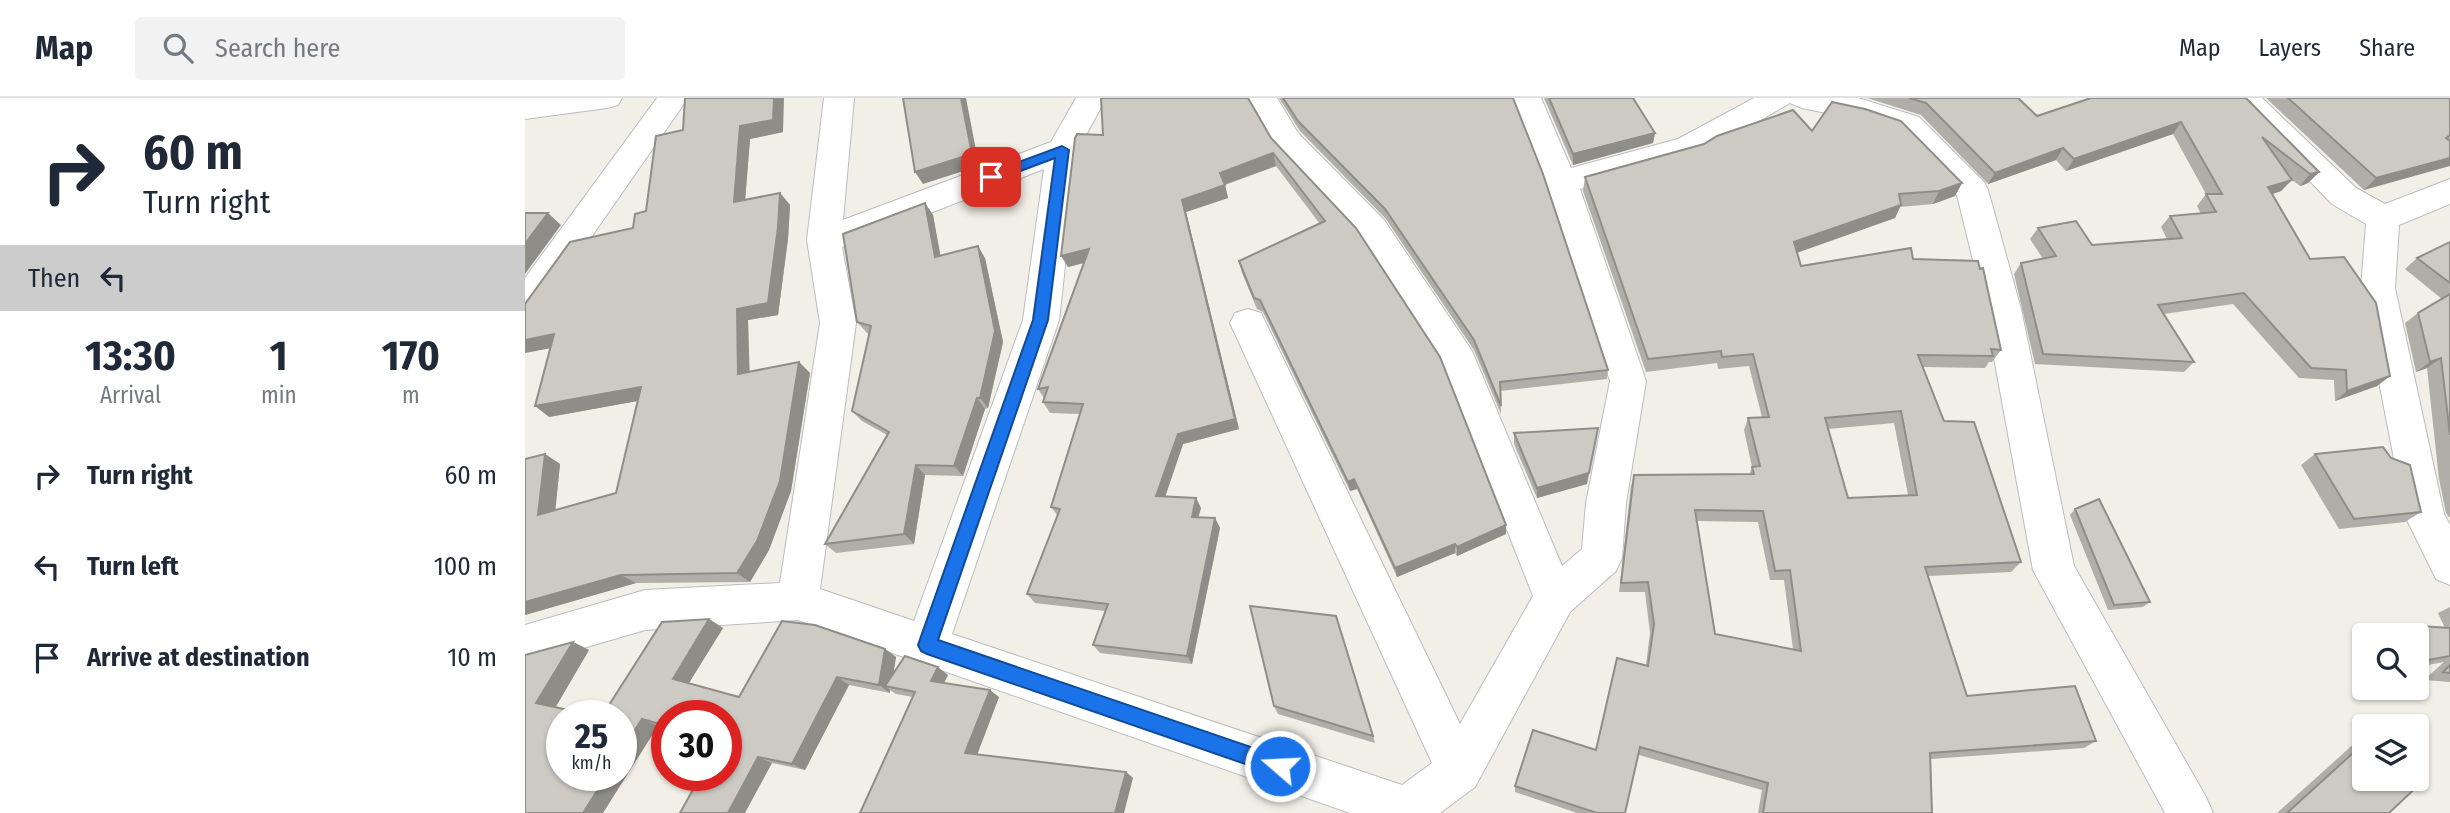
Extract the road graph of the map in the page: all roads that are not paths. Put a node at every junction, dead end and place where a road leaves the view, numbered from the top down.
1 (607, 98) edge
2 (673, 98) edge
3 (839, 98) edge
4 (1091, 98) edge
5 (1262, 98) edge
6 (1526, 98) edge
7 (1778, 98) edge
8 (1802, 98) edge
9 (2244, 98) edge
10 (1869, 104) edge
11 (525, 108) edge
12 (1062, 150) junction
13 (1561, 183) junction
14 (2450, 191) edge
15 (2383, 218) junction
16 (824, 240) junction
17 (525, 305) edge
18 (1248, 323) dead end
19 (2450, 566) edge
20 (1555, 598) junction
21 (798, 600) junction
22 (525, 645) edge
23 (927, 645) junction
24 (1459, 771) junction
25 (1411, 811) edge
26 (2190, 813) edge

1 - 11 street
2 - 17 street
3 - 16 street
4 - 12 street
5 - 20 street
6 - 13 street
7 - 13 street
8 - 10 street
9 - 15 street
10 - 26 street
12 - 16 street
12 - 23 street
13 - 20 street
14 - 15 street
15 - 19 street
16 - 21 street
18 - 24 street
20 - 24 street
21 - 22 street
21 - 23 street
23 - 25 street
24 - 25 street

